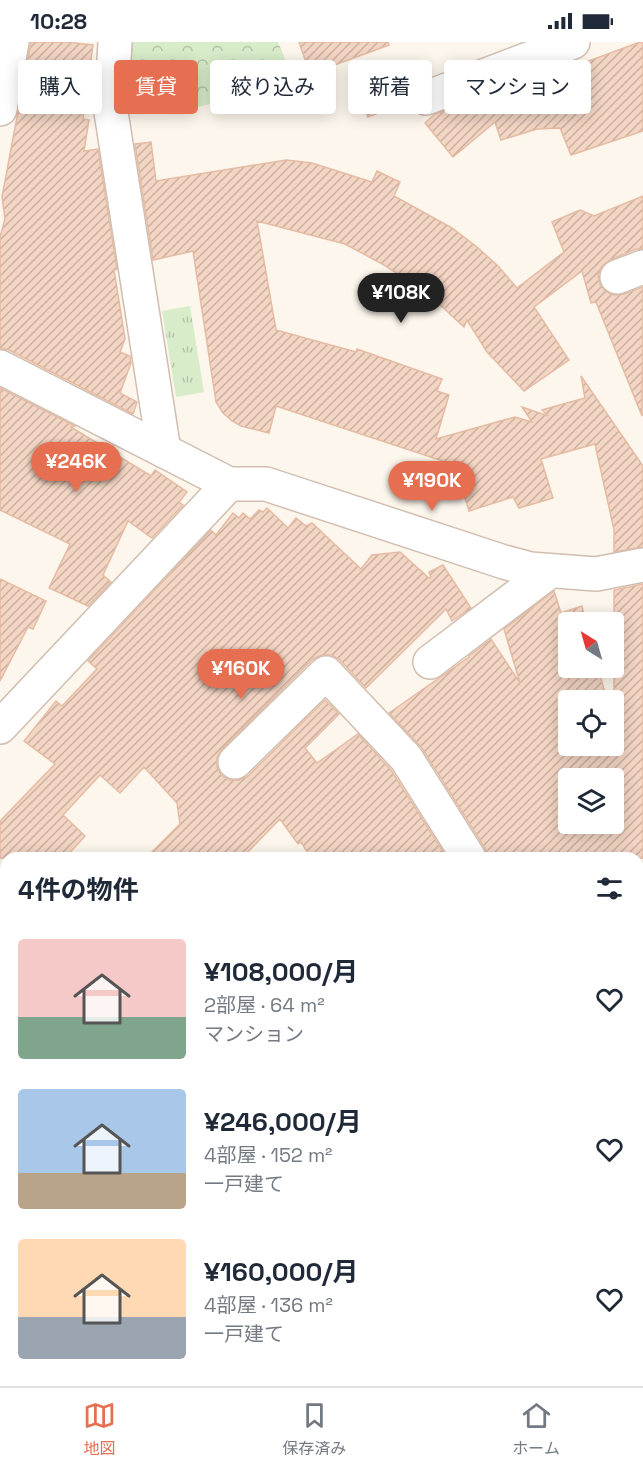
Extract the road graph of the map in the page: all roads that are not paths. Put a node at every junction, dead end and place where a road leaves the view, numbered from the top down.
1 (12, 42) edge
2 (115, 42) edge
3 (573, 42) edge
4 (432, 96) edge
5 (0, 109) edge
6 (0, 367) edge
7 (164, 451) junction
8 (229, 484) junction
9 (643, 565) edge
10 (550, 571) junction
11 (430, 662) dead end
12 (0, 727) edge
13 (235, 762) dead end
14 (465, 852) edge

1 - 5 street
2 - 7 street
3 - 4 street
6 - 7 street
7 - 8 street
8 - 10 street
8 - 12 street
9 - 10 street
10 - 11 street
13 - 14 street

